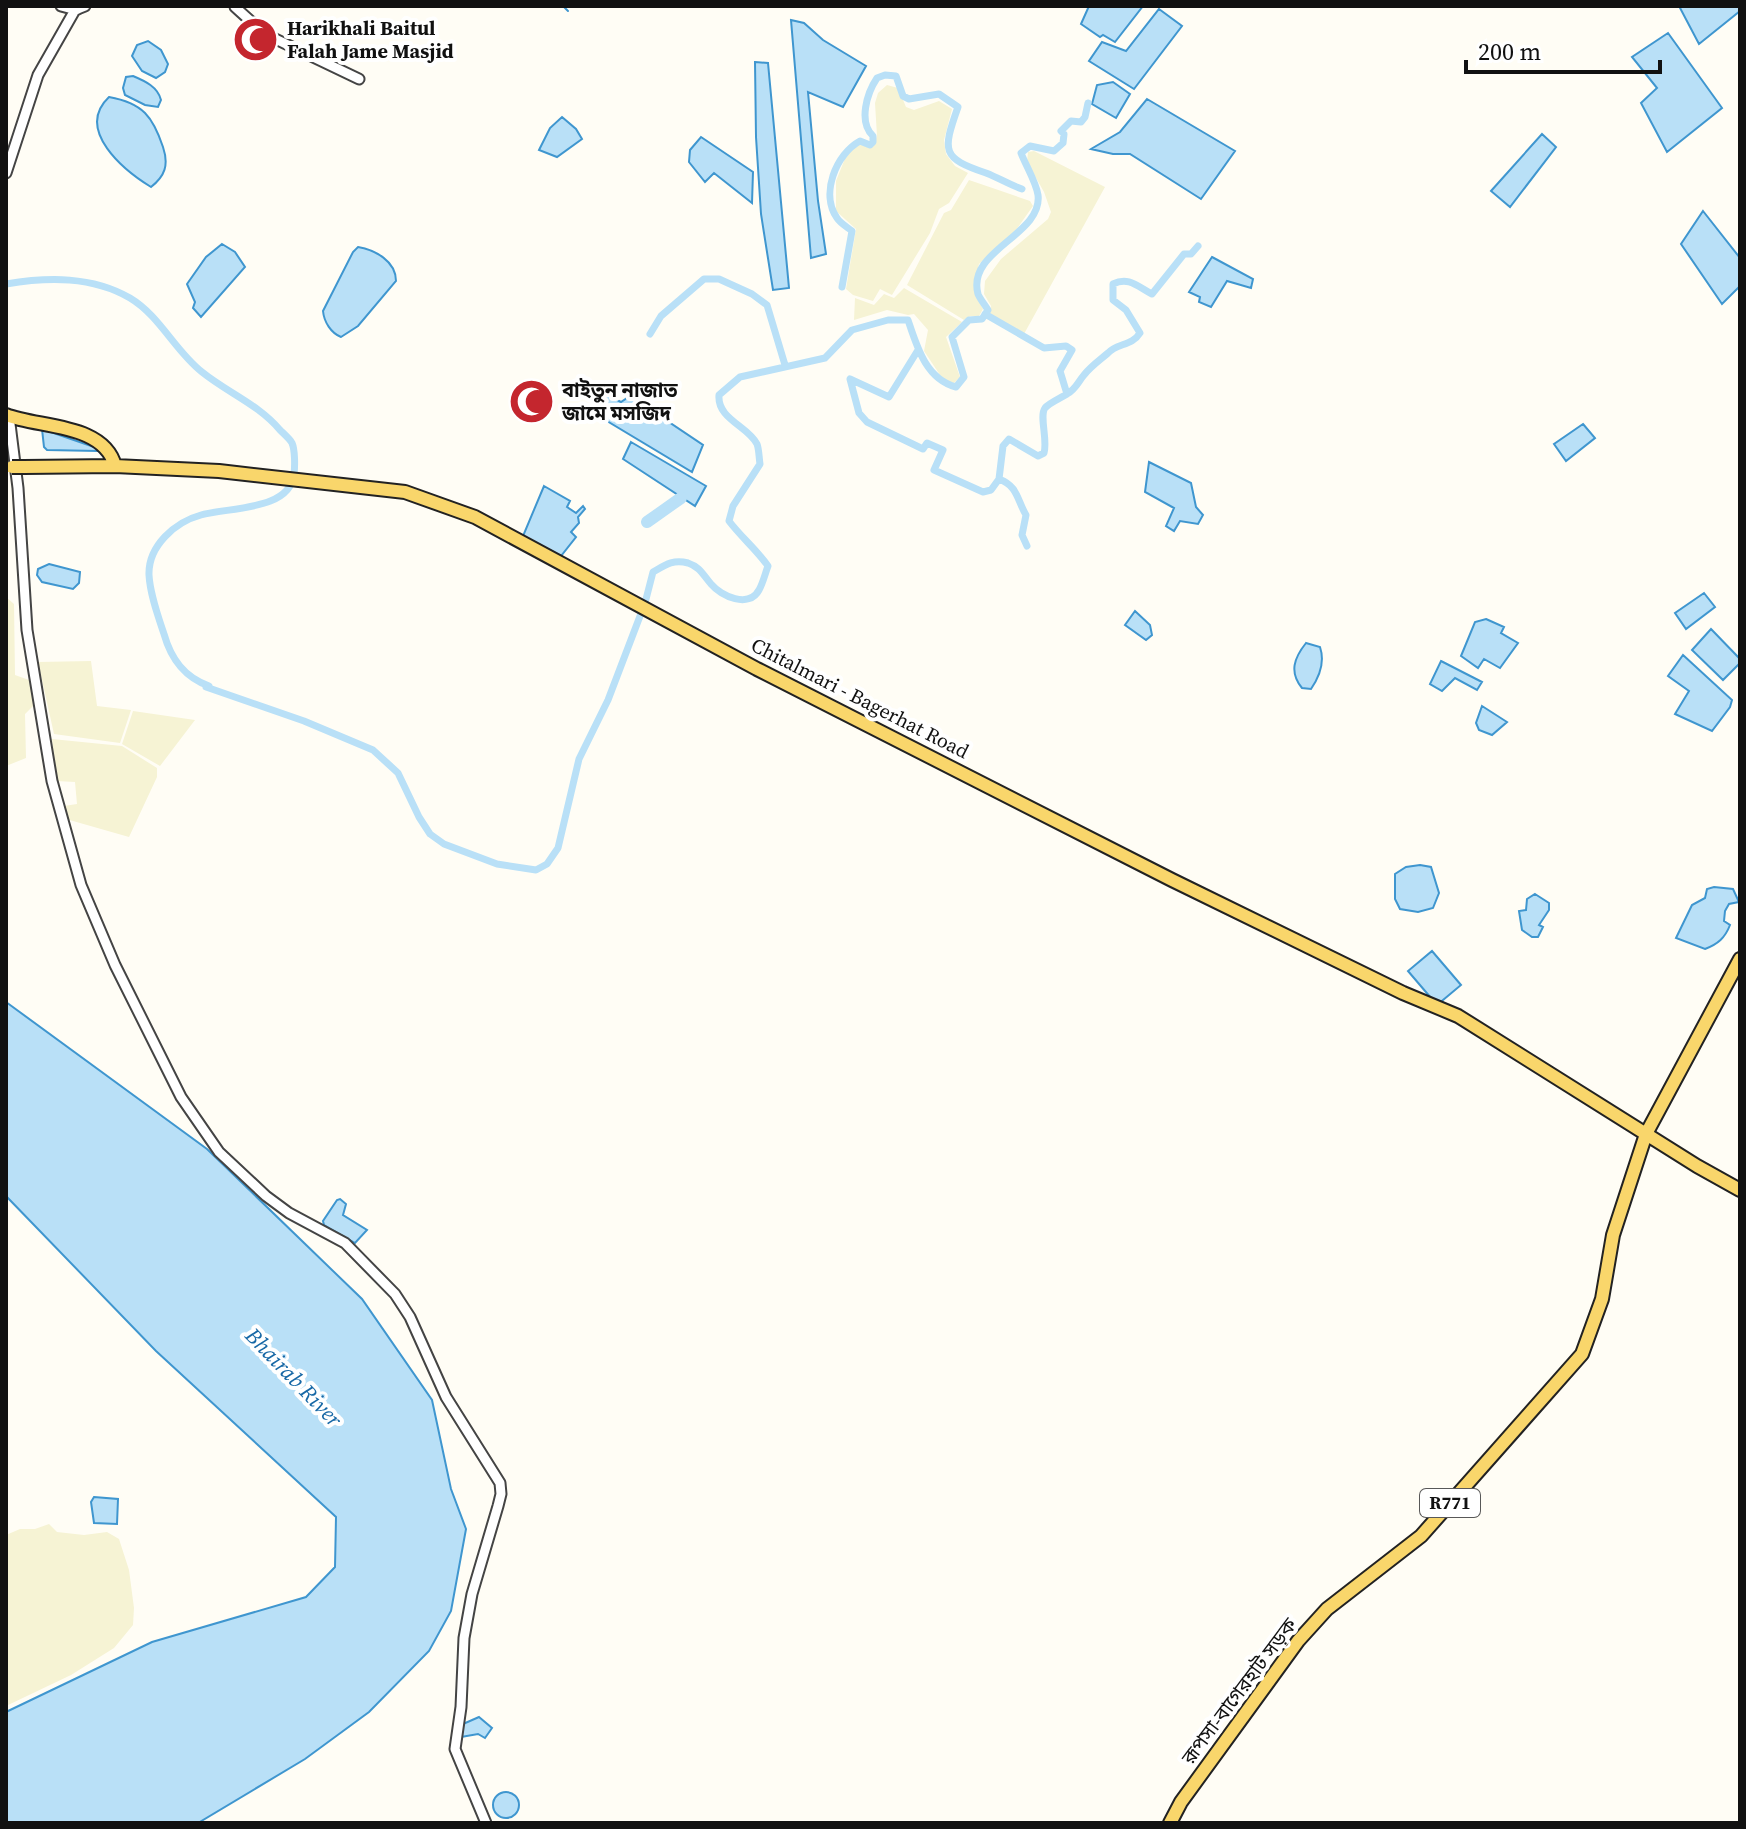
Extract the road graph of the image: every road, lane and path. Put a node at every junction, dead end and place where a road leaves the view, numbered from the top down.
1 (61, 6) edge
2 (84, 6) edge
3 (235, 7) edge
4 (359, 79) dead end
5 (6, 173) edge
6 (8, 416) edge
7 (115, 466) junction
8 (14, 467) edge
9 (1740, 959) edge
10 (1646, 1134) junction
11 (1740, 1190) edge
12 (486, 1823) edge
13 (1170, 1823) edge

1 - 2 street
2 - 5 street
3 - 4 street
6 - 7 main road
6 - 12 street
7 - 8 main road, Chitalmari - Bagerhat Road
7 - 10 main road, Chitalmari - Bagerhat Road
9 - 10 main road, R771
10 - 11 main road
10 - 13 main road, রূপসা-বাগেরহাট সড়ক / R771

